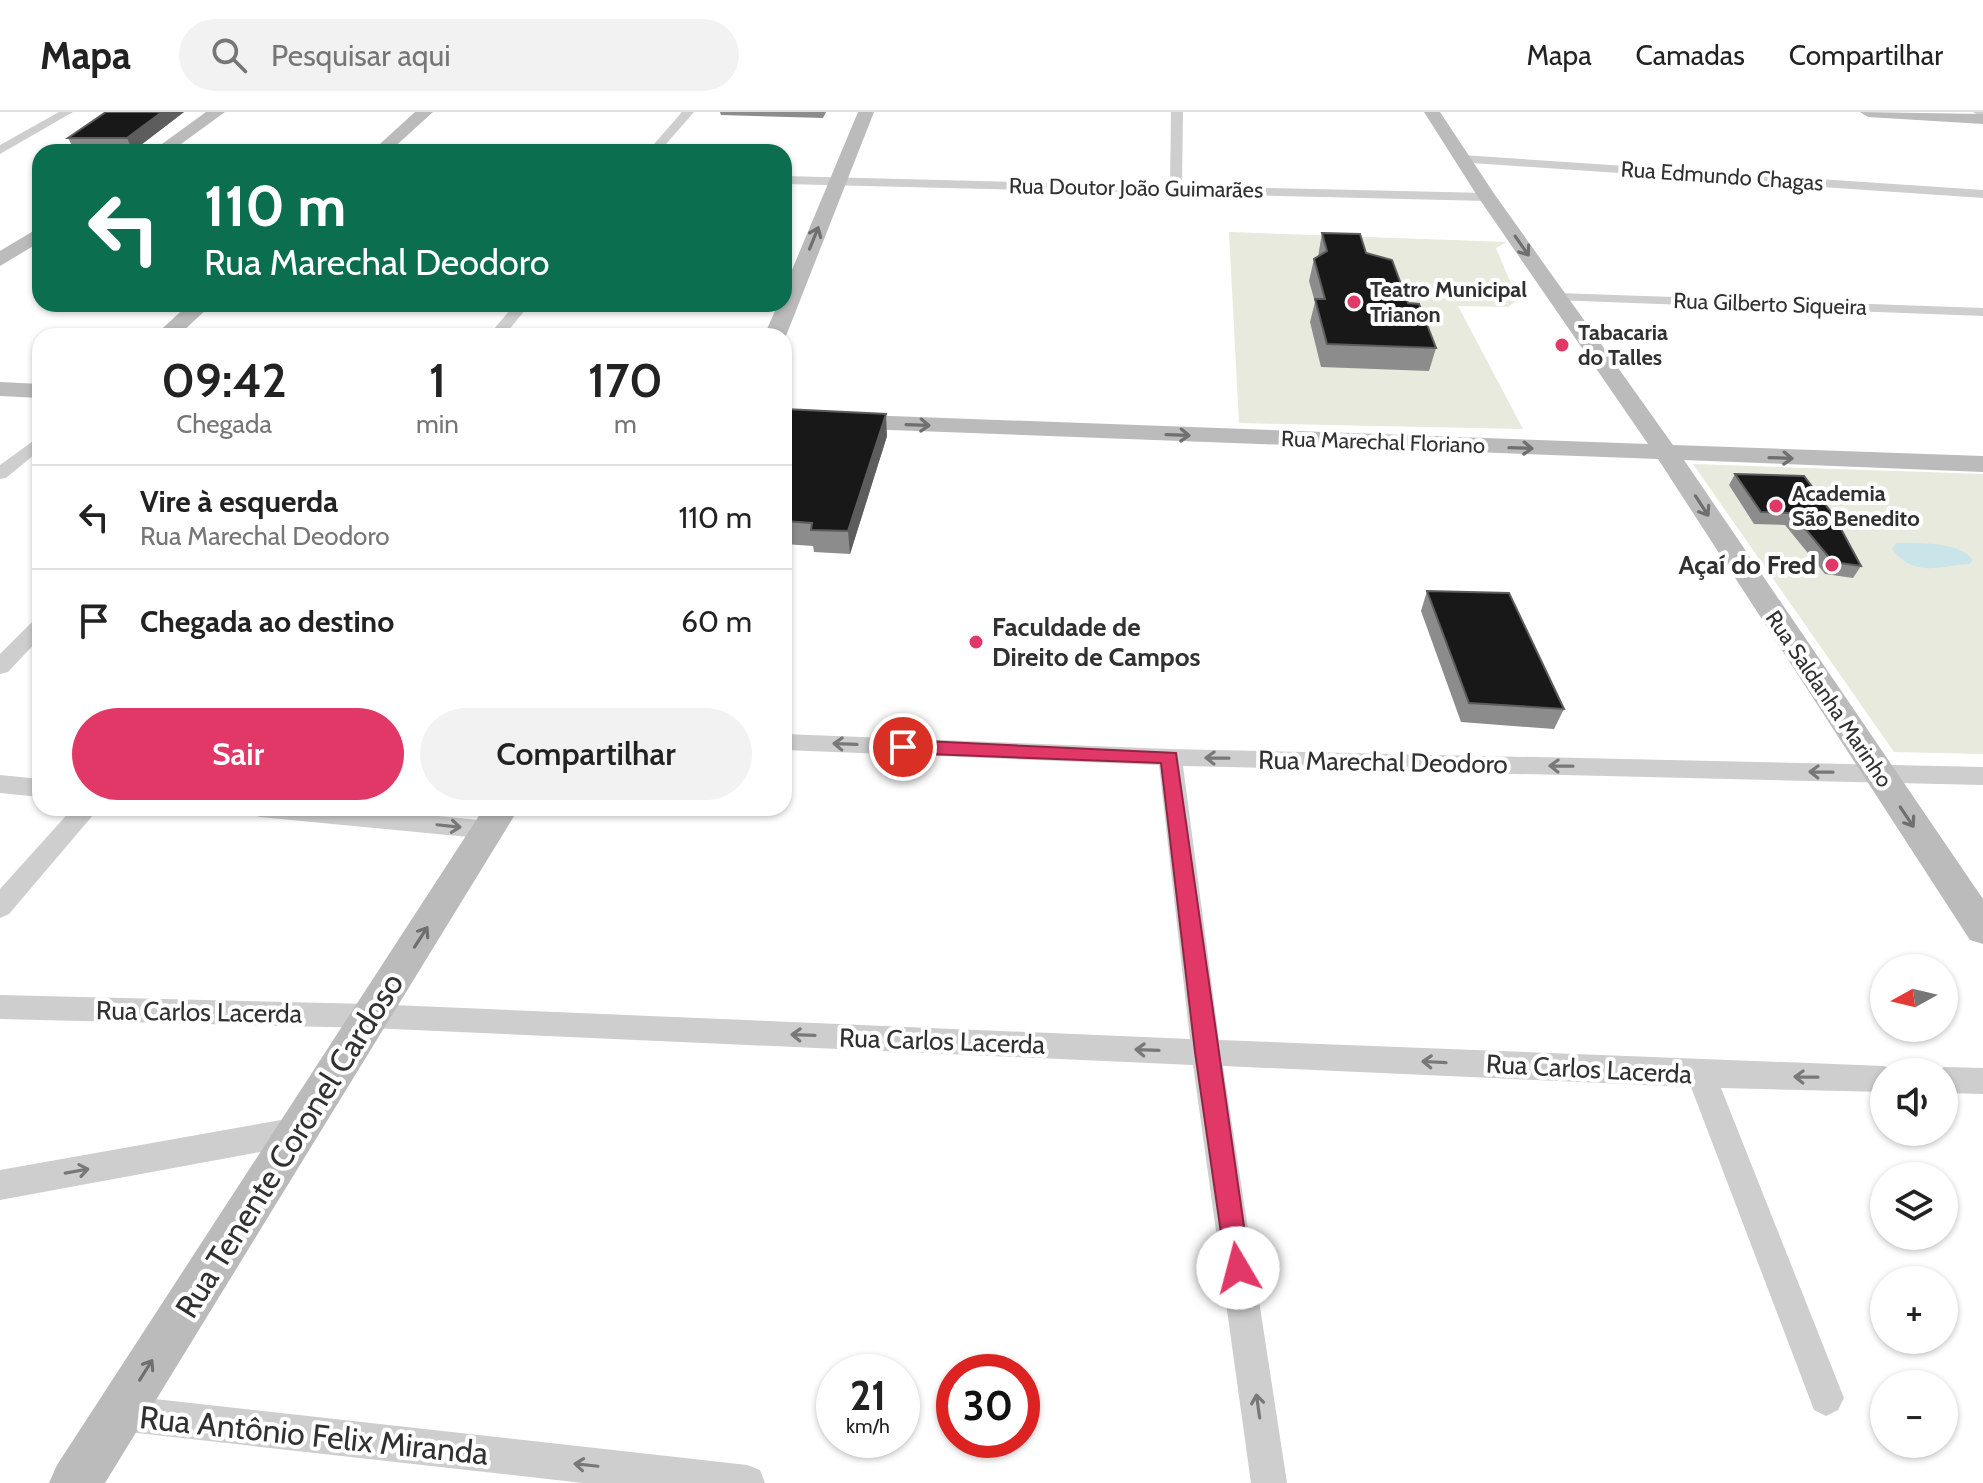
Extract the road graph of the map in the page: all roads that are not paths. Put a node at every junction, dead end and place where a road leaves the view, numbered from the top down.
1 (67, 112) edge
2 (217, 112) edge
3 (425, 112) edge
4 (688, 112) edge
5 (866, 112) edge
6 (1177, 112) edge
7 (1432, 112) edge
8 (1868, 112) edge
9 (1982, 115) edge
10 (171, 144) edge
11 (388, 144) edge
12 (660, 144) edge
13 (0, 150) edge
14 (1462, 159) junction
15 (792, 180) edge
16 (837, 181) junction
17 (1176, 189) junction
18 (1983, 194) edge
19 (1487, 197) junction
20 (32, 238) edge
21 (0, 260) edge
22 (792, 294) edge
23 (1558, 297) junction
24 (193, 312) edge
25 (516, 312) edge
26 (1983, 312) edge
27 (174, 328) edge
28 (503, 328) edge
29 (0, 389) edge
30 (32, 391) edge
31 (792, 419) edge
32 (32, 448) edge
33 (1667, 454) junction
34 (1983, 464) edge
35 (0, 474) edge
36 (32, 634) edge
37 (0, 667) edge
38 (792, 742) edge
39 (1170, 757) junction
40 (1877, 773) junction
41 (1983, 776) edge
42 (0, 784) edge
43 (32, 787) edge
44 (80, 816) edge
45 (432, 816) edge
46 (496, 819) edge
47 (0, 907) edge
48 (1983, 929) edge
49 (0, 1007) edge
50 (370, 1016) junction
51 (1206, 1052) junction
52 (1701, 1074) junction
53 (1870, 1079) edge
54 (1958, 1080) edge
55 (1983, 1081) edge
56 (298, 1131) junction
57 (0, 1185) edge
58 (1826, 1398) dead end
59 (119, 1413) junction
60 (75, 1483) edge
61 (747, 1483) edge
62 (1269, 1483) edge

1 - 13 street
2 - 10 main road
3 - 11 main road
4 - 12 street
5 - 16 main road
6 - 17 street
7 - 14 main road, Rua Saldanha Marinho
8 - 9 main road
14 - 18 street, Rua Edmundo Chagas
14 - 19 main road, Rua Saldanha Marinho
15 - 16 street, Rua Doutor João Guimarães
16 - 17 street, Rua Doutor João Guimarães
22 -> 16 main road
17 - 19 street, Rua Doutor João Guimarães
19 -> 23 main road, Rua Saldanha Marinho
20 - 21 main road
23 - 26 street, Rua Gilberto Siqueira
23 - 33 main road, Rua Saldanha Marinho
24 - 27 main road
25 - 28 street
29 - 30 main road
31 -> 33 main road, Rua Marechal Floriano
32 - 35 street
33 -> 34 main road, Rua Marechal Floriano
33 -> 40 main road, Rua Saldanha Marinho
36 - 37 street
39 -> 38 street, Rua Marechal Deodoro
40 -> 39 street, Rua Marechal Deodoro
39 - 51 street
40 - 41 street, Rua Marechal Deodoro
40 -> 48 main road, Rua Saldanha Marinho
42 - 43 street
44 - 47 street
45 -> 46 street
50 -> 46 main road, Rua Tenente Coronel Cardoso
49 - 50 street, Rua Carlos Lacerda
51 -> 50 street, Rua Carlos Lacerda
50 - 56 main road, Rua Tenente Coronel Cardoso
52 -> 51 street, Rua Carlos Lacerda
62 -> 51 street
53 -> 52 street, Rua Carlos Lacerda
52 - 58 street
54 - 55 street
57 -> 56 street
59 -> 56 main road, Rua Tenente Coronel Cardoso
59 - 60 main road, Rua Tenente Coronel Cardoso
61 -> 59 street, Rua Antônio Felix Miranda

